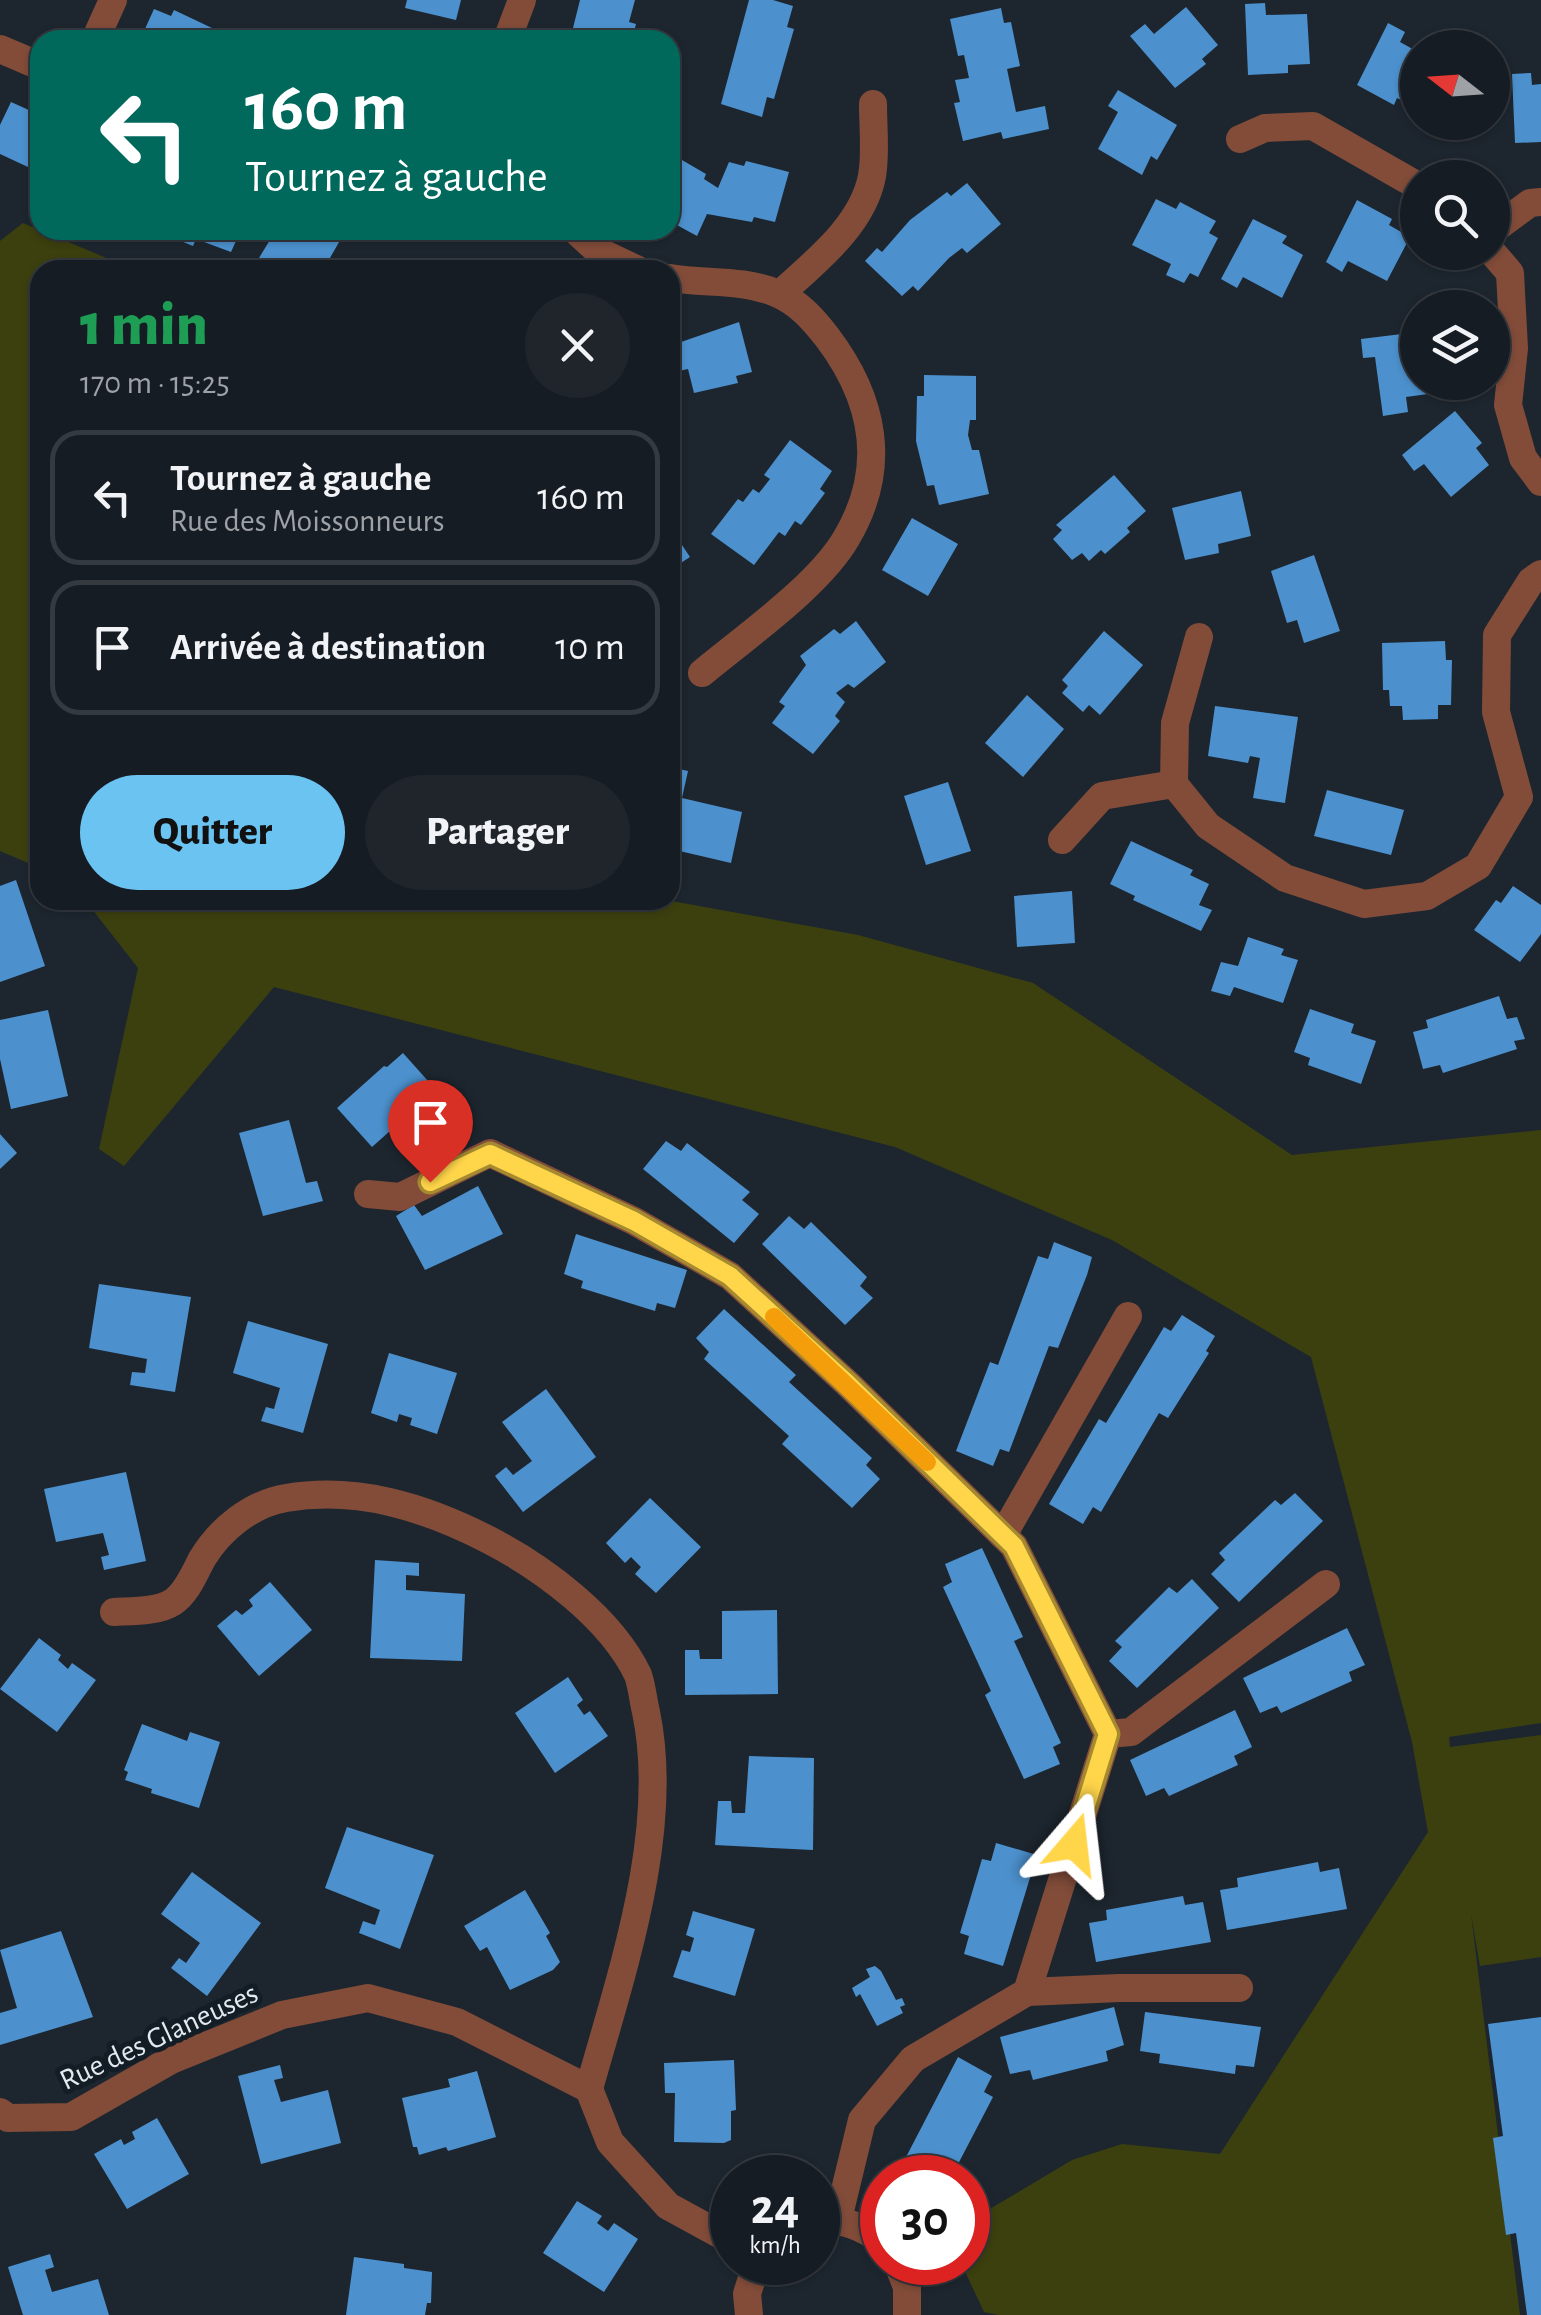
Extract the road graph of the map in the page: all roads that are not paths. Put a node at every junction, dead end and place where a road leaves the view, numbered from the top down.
1 (113, 0) edge
2 (522, 0) edge
3 (100, 30) edge
4 (514, 30) edge
5 (0, 49) edge
6 (30, 62) edge
7 (873, 104) dead end
8 (1240, 139) dead end
9 (1400, 176) edge
10 (1541, 202) edge
11 (1510, 218) edge
12 (586, 240) edge
13 (618, 260) edge
14 (1507, 270) edge
15 (680, 279) edge
16 (780, 294) junction
17 (1541, 482) edge
18 (1541, 574) edge
19 (1199, 636) dead end
20 (702, 673) dead end
21 (1174, 784) junction
22 (1530, 805) edge
23 (1062, 840) dead end
24 (368, 1194) dead end
25 (1128, 1316) dead end
26 (1002, 1535) junction
27 (1326, 1584) dead end
28 (114, 1612) dead end
29 (1108, 1734) junction
30 (1239, 1988) dead end
31 (1027, 1992) junction
32 (589, 2089) junction
33 (0, 2112) edge
34 (840, 2185) edge
35 (710, 2229) edge
36 (750, 2285) edge
37 (906, 2285) edge
38 (749, 2315) edge
39 (907, 2315) edge

1 - 3 street
2 - 4 street
5 - 6 street
7 - 16 street
8 - 9 street
10 - 11 street
12 - 13 street
14 - 17 street
15 - 16 street
16 - 20 street
18 - 22 street
19 - 21 street
21 - 22 street
21 - 23 street
24 - 26 street
25 - 26 street
26 - 29 street
27 - 29 street
28 - 32 street
29 - 31 street
30 - 31 street
31 - 34 street
32 - 33 street, Rue des Glaneuses
32 - 35 street
36 - 38 street
37 - 39 street

